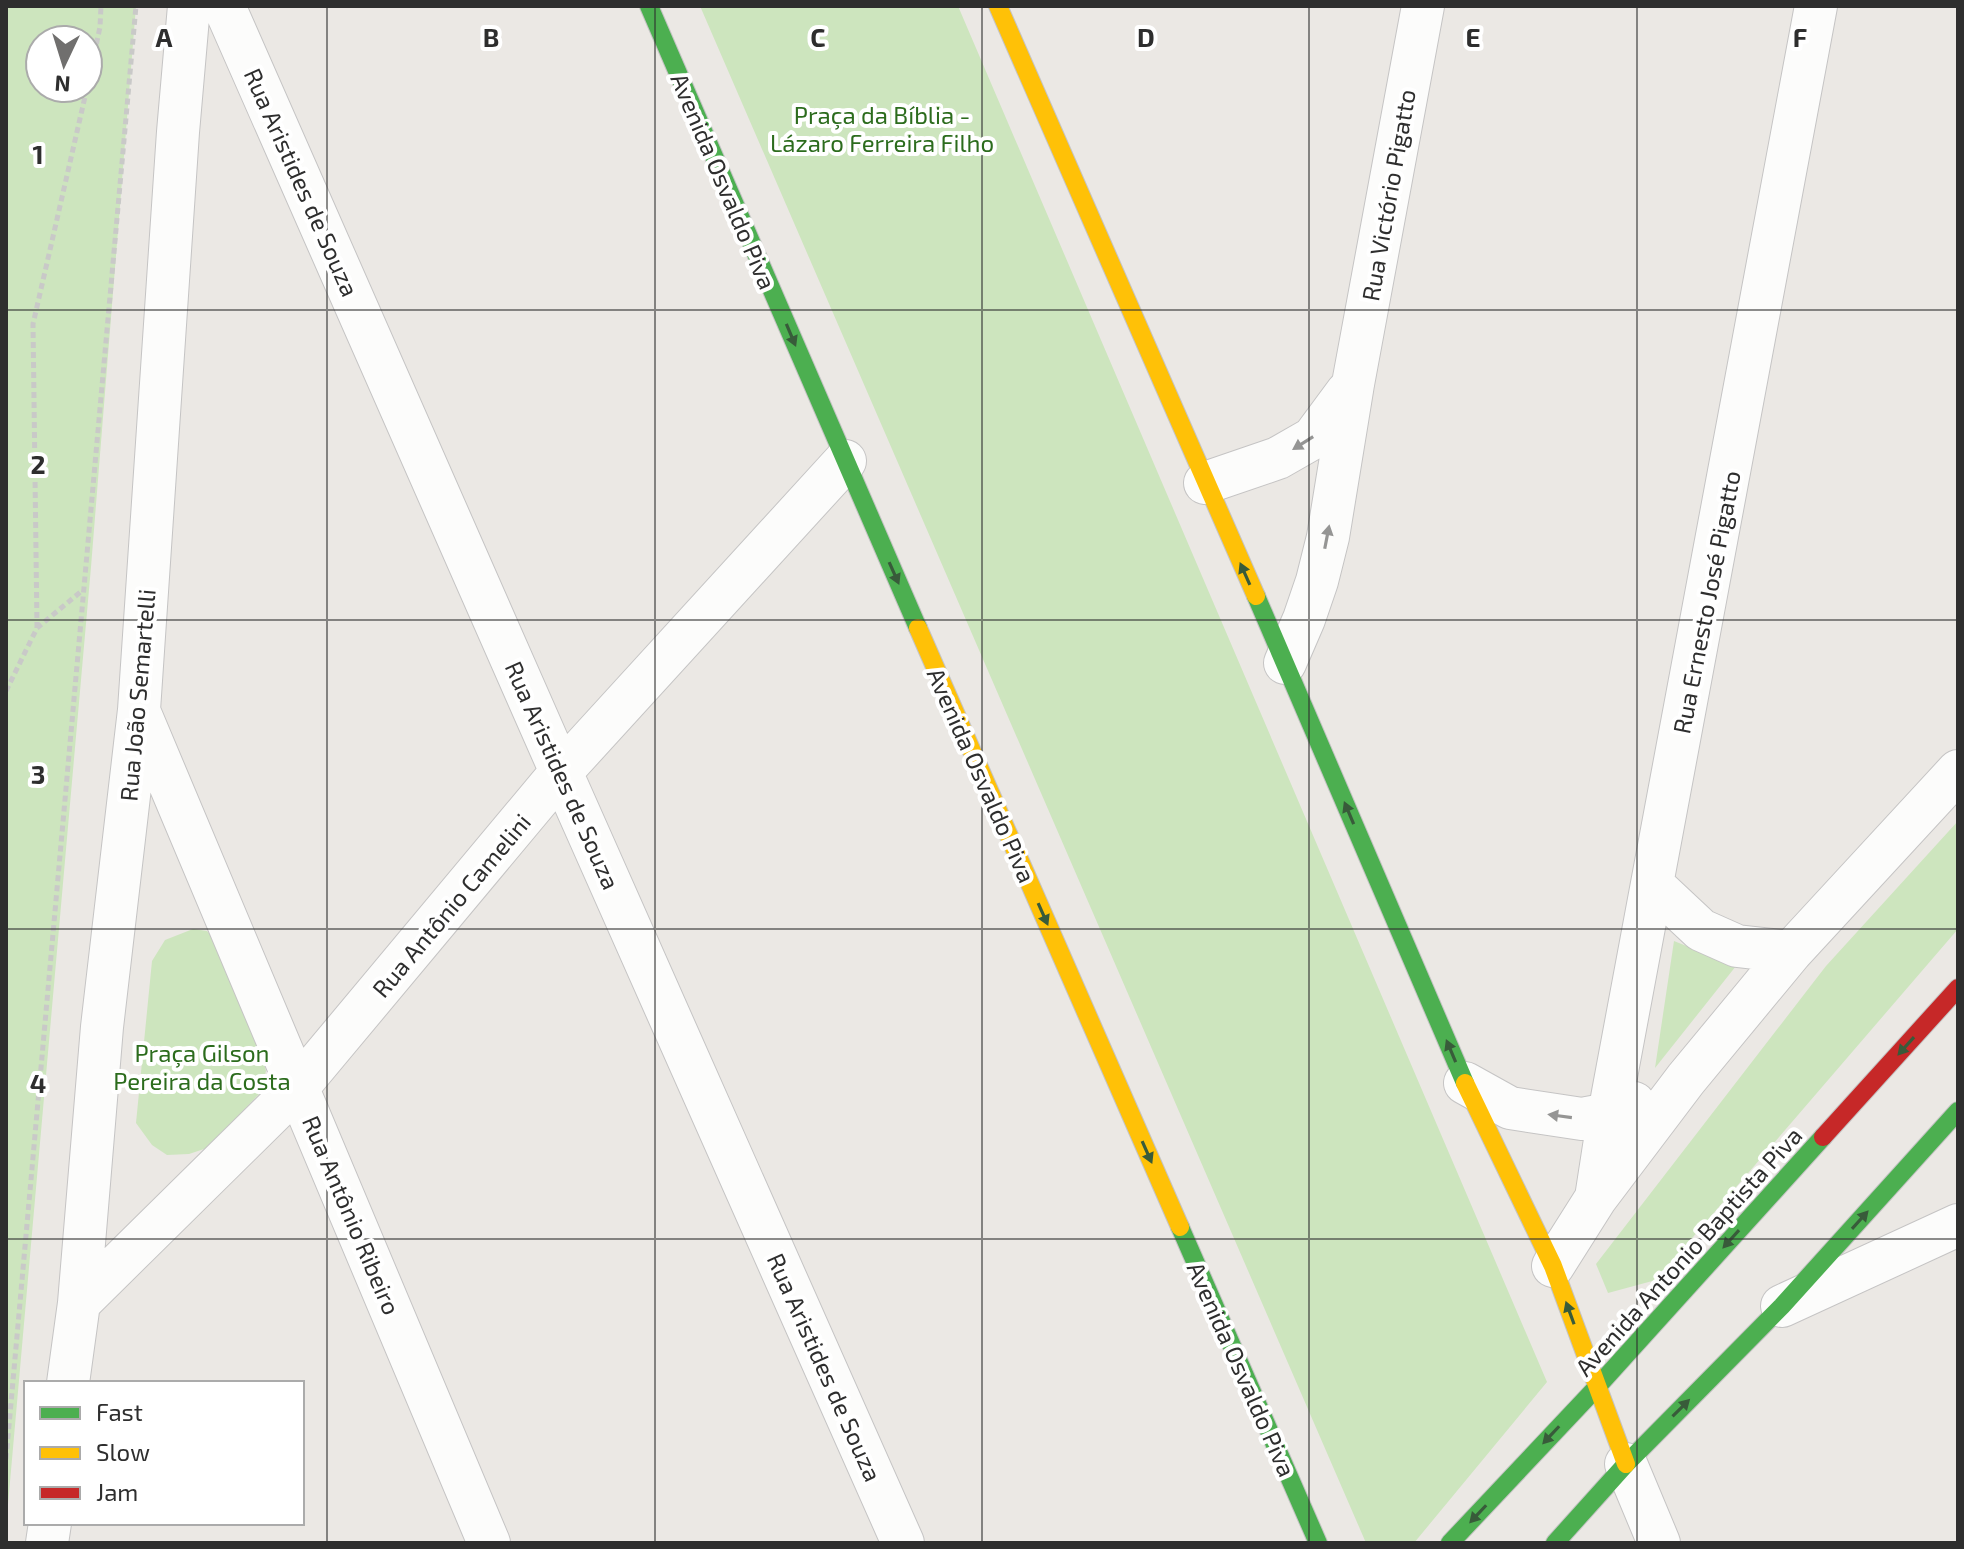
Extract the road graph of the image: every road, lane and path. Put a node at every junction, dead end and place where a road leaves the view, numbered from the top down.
1 (136, 6) edge
2 (189, 6) edge
3 (224, 6) edge
4 (649, 6) edge
5 (998, 6) edge
6 (1423, 6) edge
7 (1816, 6) edge
8 (83, 104) edge
9 (1353, 384) junction
10 (845, 461) junction
11 (1205, 483) junction
12 (84, 588) junction
13 (37, 628) junction
14 (1285, 663) junction
15 (6, 691) edge
16 (139, 710) junction
17 (1958, 771) edge
18 (561, 772) junction
19 (1653, 885) junction
20 (1791, 952) junction
21 (1958, 988) edge
22 (1686, 1079) junction
23 (1465, 1083) junction
24 (298, 1087) junction
25 (1958, 1111) edge
26 (1609, 1114) junction
27 (1596, 1198) junction
28 (1958, 1225) edge
29 (1553, 1266) junction
30 (79, 1303) junction
31 (1782, 1306) junction
32 (68, 1381) edge
33 (1597, 1387) junction
34 (6, 1459) edge
35 (1626, 1464) junction
36 (489, 1543) edge
37 (903, 1543) edge
38 (1318, 1543) edge
39 (1450, 1543) edge
40 (1555, 1543) edge
41 (1659, 1543) edge

1 - 12 path
2 - 16 street, Rua João Semartelli
3 - 18 street, Rua Aristides de Souza
4 -> 10 street, Avenida Osvaldo Piva
5 - 11 street
6 - 9 street, Rua Victório Pigatto
7 - 19 street, Rua Ernesto José Pigatto
8 - 13 path
9 -> 11 street, Rua Victório Pigatto
14 -> 9 street, Rua Victório Pigatto
10 - 18 street, Rua Antônio Camelini
10 -> 38 street, Avenida Osvaldo Piva
14 -> 11 street
12 - 13 path
12 - 34 path
13 - 15 path
23 -> 14 street
16 - 24 street, Rua Antônio Ribeiro
16 - 30 street, Rua João Semartelli
17 - 20 street
18 - 24 street, Rua Antônio Camelini
18 - 37 street, Rua Aristides de Souza
19 - 20 street
19 - 26 street, Rua Ernesto José Pigatto
20 - 22 street
21 -> 33 street, Avenida Antonio Baptista Piva
22 - 26 street
22 - 27 street
26 -> 23 street
23 - 29 street
24 - 30 street, Rua Antônio Camelini
24 - 36 street, Rua Antônio Ribeiro
31 -> 25 street
26 - 27 street, Rua Ernesto José Pigatto
27 - 29 street
28 - 31 street
33 -> 29 street
30 - 32 street, Rua João Semartelli
35 -> 31 street
33 - 35 street
33 -> 39 street, Avenida Antonio Baptista Piva
35 - 40 street
35 - 41 street

